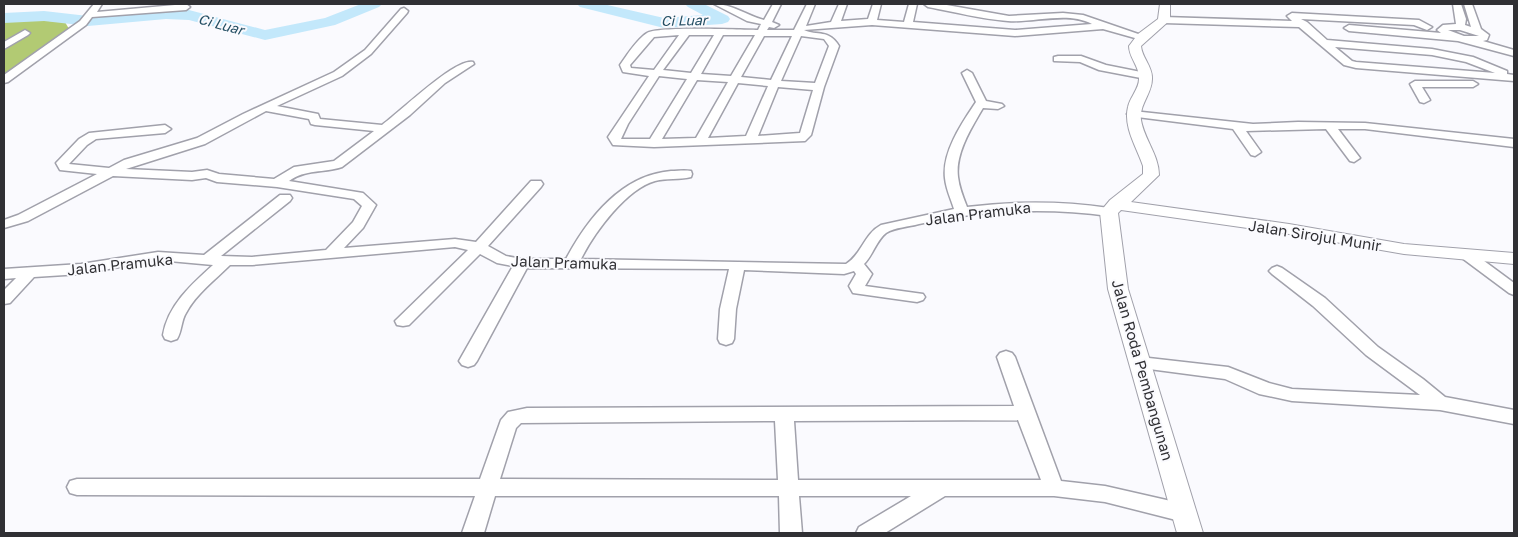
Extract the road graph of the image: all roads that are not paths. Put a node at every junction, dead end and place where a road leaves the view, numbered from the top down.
1 (98, 4) edge
2 (718, 4) edge
3 (777, 4) edge
4 (811, 4) edge
5 (843, 4) edge
6 (877, 4) edge
7 (913, 4) edge
8 (928, 4) edge
9 (1456, 4) edge
10 (1468, 4) edge
11 (186, 7) dead end
12 (947, 7) junction
13 (737, 8) edge
14 (404, 11) dead end
15 (1165, 12) edge
16 (984, 14) junction
17 (87, 18) junction
18 (1020, 19) junction
19 (1474, 21) junction
20 (872, 22) junction
21 (1298, 22) junction
22 (1461, 23) junction
23 (835, 24) junction
24 (908, 25) junction
25 (1103, 26) junction
26 (763, 27) junction
27 (943, 27) junction
28 (1446, 27) junction
29 (979, 30) junction
30 (721, 31) junction
31 (800, 31) junction
32 (686, 32) junction
33 (25, 33) dead end
34 (1019, 33) junction
35 (1480, 34) junction
36 (1142, 37) junction
37 (1461, 38) junction
38 (1323, 43) junction
39 (4, 46) edge
40 (1514, 48) edge
41 (1514, 53) edge
42 (1058, 59) dead end
43 (469, 64) dead end
44 (1400, 69) junction
45 (657, 73) junction
46 (967, 73) dead end
47 (695, 76) junction
48 (1146, 76) junction
49 (1514, 78) edge
50 (4, 80) edge
51 (734, 80) junction
52 (774, 84) junction
53 (1415, 84) junction
54 (1514, 84) edge
55 (819, 87) junction
56 (1424, 100) dead end
57 (981, 102) junction
58 (998, 106) dead end
59 (267, 108) junction
60 (1133, 114) junction
61 (1330, 125) junction
62 (1236, 126) junction
63 (165, 129) dead end
64 (386, 129) junction
65 (751, 139) junction
66 (700, 142) junction
67 (1514, 142) edge
68 (654, 143) junction
69 (1255, 152) dead end
70 (1354, 158) dead end
71 (111, 172) junction
72 (686, 174) dead end
73 (277, 183) junction
74 (536, 184) dead end
75 (285, 198) dead end
76 (1113, 208) junction
77 (962, 212) junction
78 (4, 224) edge
79 (479, 246) junction
80 (330, 254) junction
81 (1467, 255) junction
82 (1514, 258) edge
83 (207, 260) junction
84 (226, 261) junction
85 (522, 263) junction
86 (571, 263) junction
87 (738, 265) junction
88 (857, 265) junction
89 (31, 271) junction
90 (1277, 271) dead end
91 (4, 274) edge
92 (1514, 290) edge
93 (917, 297) dead end
94 (4, 299) edge
95 (403, 321) dead end
96 (171, 335) dead end
97 (726, 339) dead end
98 (1006, 356) dead end
99 (468, 361) dead end
100 (1140, 363) junction
101 (1440, 403) junction
102 (1025, 413) junction
103 (784, 415) junction
104 (1514, 417) edge
105 (488, 486) junction
106 (77, 487) dead end
107 (941, 488) junction
108 (1054, 488) junction
109 (788, 489) junction
110 (1184, 514) junction
111 (473, 533) edge
112 (791, 533) edge
113 (868, 533) edge
114 (1190, 533) edge

1 - 17 street
2 - 13 street
3 - 26 street
4 - 31 street
5 - 23 street
6 - 20 street
7 - 24 street
8 - 12 street
9 - 22 street
10 - 19 street
11 - 17 street
12 - 16 street
12 - 27 street
13 - 26 street
14 - 59 street
15 - 21 street
15 - 36 street
16 - 18 street
16 - 29 street
17 - 50 street
18 - 25 street
18 - 34 street
19 - 22 street
19 - 35 street
20 - 23 street
20 - 24 street
21 - 28 street
21 - 37 street
21 - 38 street
22 - 28 street
22 - 35 street
23 - 31 street
24 - 27 street
25 - 34 street
25 - 36 street
26 - 30 street
26 - 31 street
26 - 51 street
27 - 29 street
28 - 37 street
29 - 34 street
30 - 32 street
30 - 47 street
31 - 52 street
31 - 55 street
32 - 45 street
32 - 45 street
33 - 39 street
35 - 37 street
35 - 40 street
36 - 48 street
37 - 41 street
38 - 44 street
38 - 49 street
42 - 48 street
43 - 64 street
44 - 49 street
44 - 53 street
45 - 47 street
45 - 68 street
46 - 57 street
47 - 51 street
47 - 68 street
48 - 60 street
51 - 52 street
51 - 66 street
52 - 55 street
52 - 65 street
53 - 54 street
53 - 56 street
55 - 65 street
57 - 58 street
57 - 77 street
59 - 64 street
59 - 71 street
60 - 62 street
60 - 76 street
61 - 62 street
61 - 67 street
61 - 70 street
62 - 69 street
63 - 71 street
64 - 73 street
65 - 66 street
66 - 68 street
71 - 73 street
71 - 78 street
72 - 86 street
73 - 80 street
74 - 79 street
75 - 83 street
76 - 77 street, Jalan Pramuka
76 - 81 street, Jalan Sirojul Munir
76 - 100 street, Jalan Roda Pembangunan
77 - 88 street, Jalan Pramuka
79 - 80 street, Jalan Pramuka
79 - 85 street, Jalan Pramuka
79 - 95 street
80 - 84 street, Jalan Pramuka
81 - 82 street, Jalan Sirojul Munir
81 - 92 street
83 - 84 street, Jalan Pramuka
83 - 89 street, Jalan Pramuka
84 - 96 street
85 - 86 street, Jalan Pramuka
85 - 99 street
86 - 87 street, Jalan Pramuka
87 - 88 street, Jalan Pramuka
87 - 97 street
88 - 93 street
89 - 91 street, Jalan Pramuka
89 - 94 street
90 - 101 street
98 - 102 street
100 - 101 street
100 - 110 street, Jalan Roda Pembangunan
101 - 104 street
102 - 103 street
102 - 108 street
103 - 105 street
103 - 109 street
105 - 106 street
105 - 109 street
105 - 111 street
107 - 108 street
107 - 109 street
107 - 113 street
108 - 110 street
109 - 112 street
110 - 114 street, Jalan Roda Pembangunan

